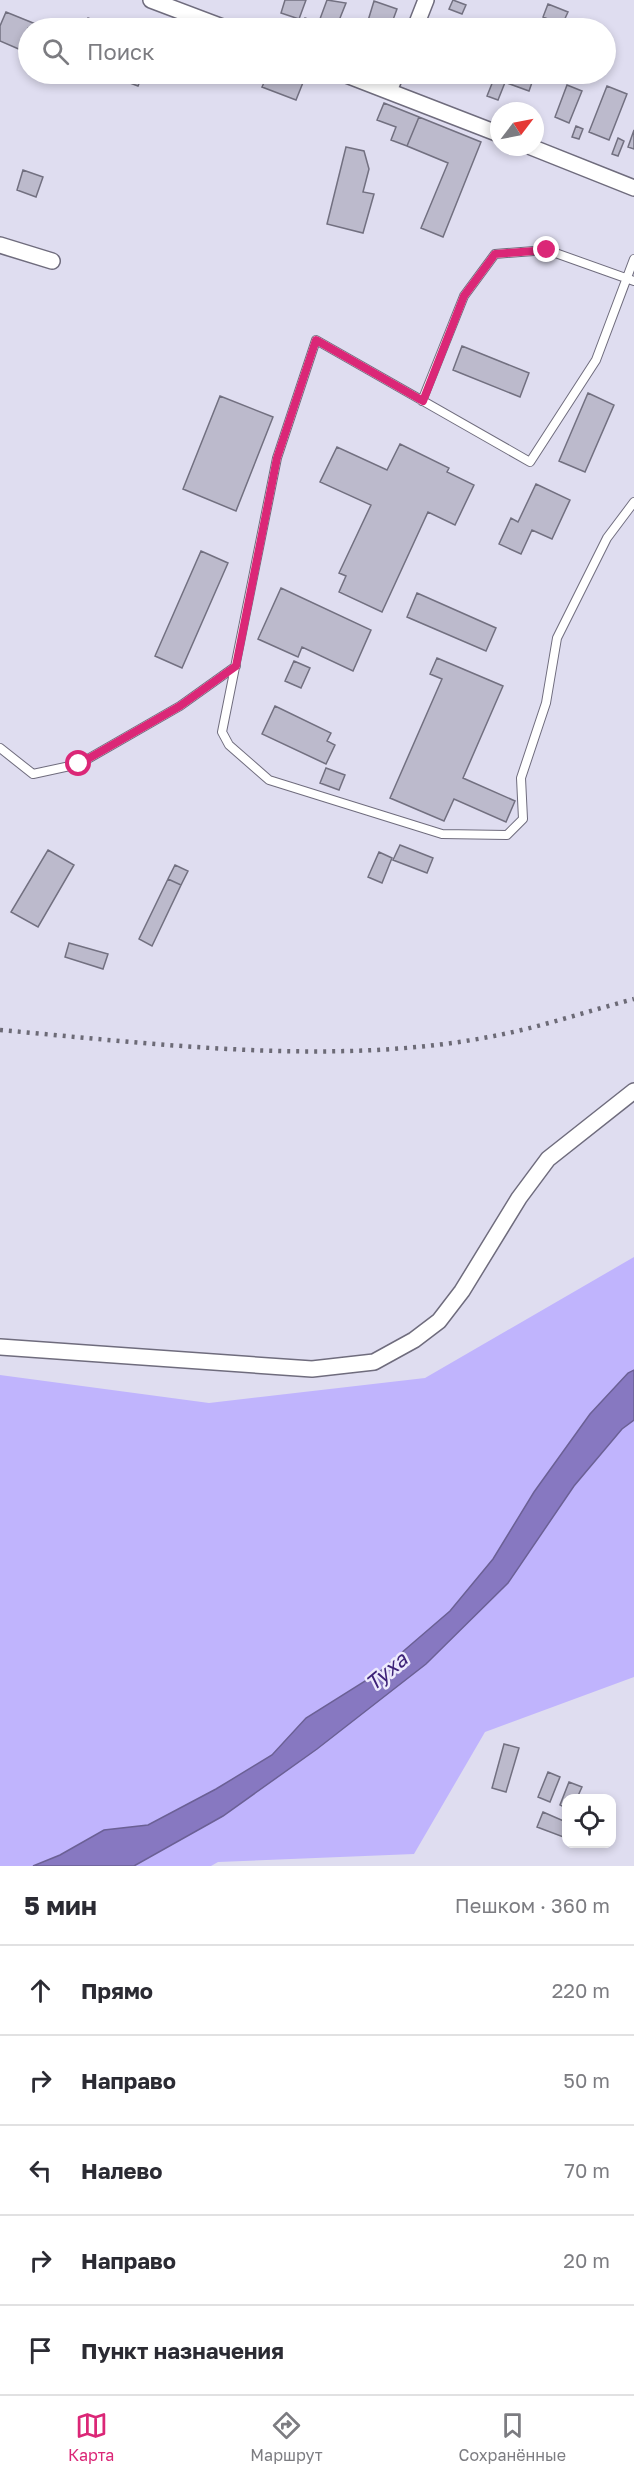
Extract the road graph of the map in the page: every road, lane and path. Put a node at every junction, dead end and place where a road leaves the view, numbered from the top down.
1 (151, 0) edge
2 (426, 0) edge
3 (199, 18) edge
4 (419, 18) edge
5 (370, 84) edge
6 (392, 84) edge
7 (389, 91) junction
8 (490, 130) edge
9 (544, 152) edge
10 (634, 188) edge
11 (0, 245) edge
12 (634, 260) edge
13 (52, 261) dead end
14 (631, 280) edge
15 (423, 401) junction
16 (634, 502) edge
17 (236, 666) junction
18 (0, 748) edge
19 (634, 1091) edge
20 (0, 1347) edge

1 - 3 street
2 - 4 street
5 - 7 street
6 - 7 street
7 - 8 street
9 - 10 street
11 - 13 street
12 - 14 lane
14 - 15 lane
14 - 15 lane
15 - 17 lane
16 - 17 lane
17 - 18 lane
19 - 20 street

